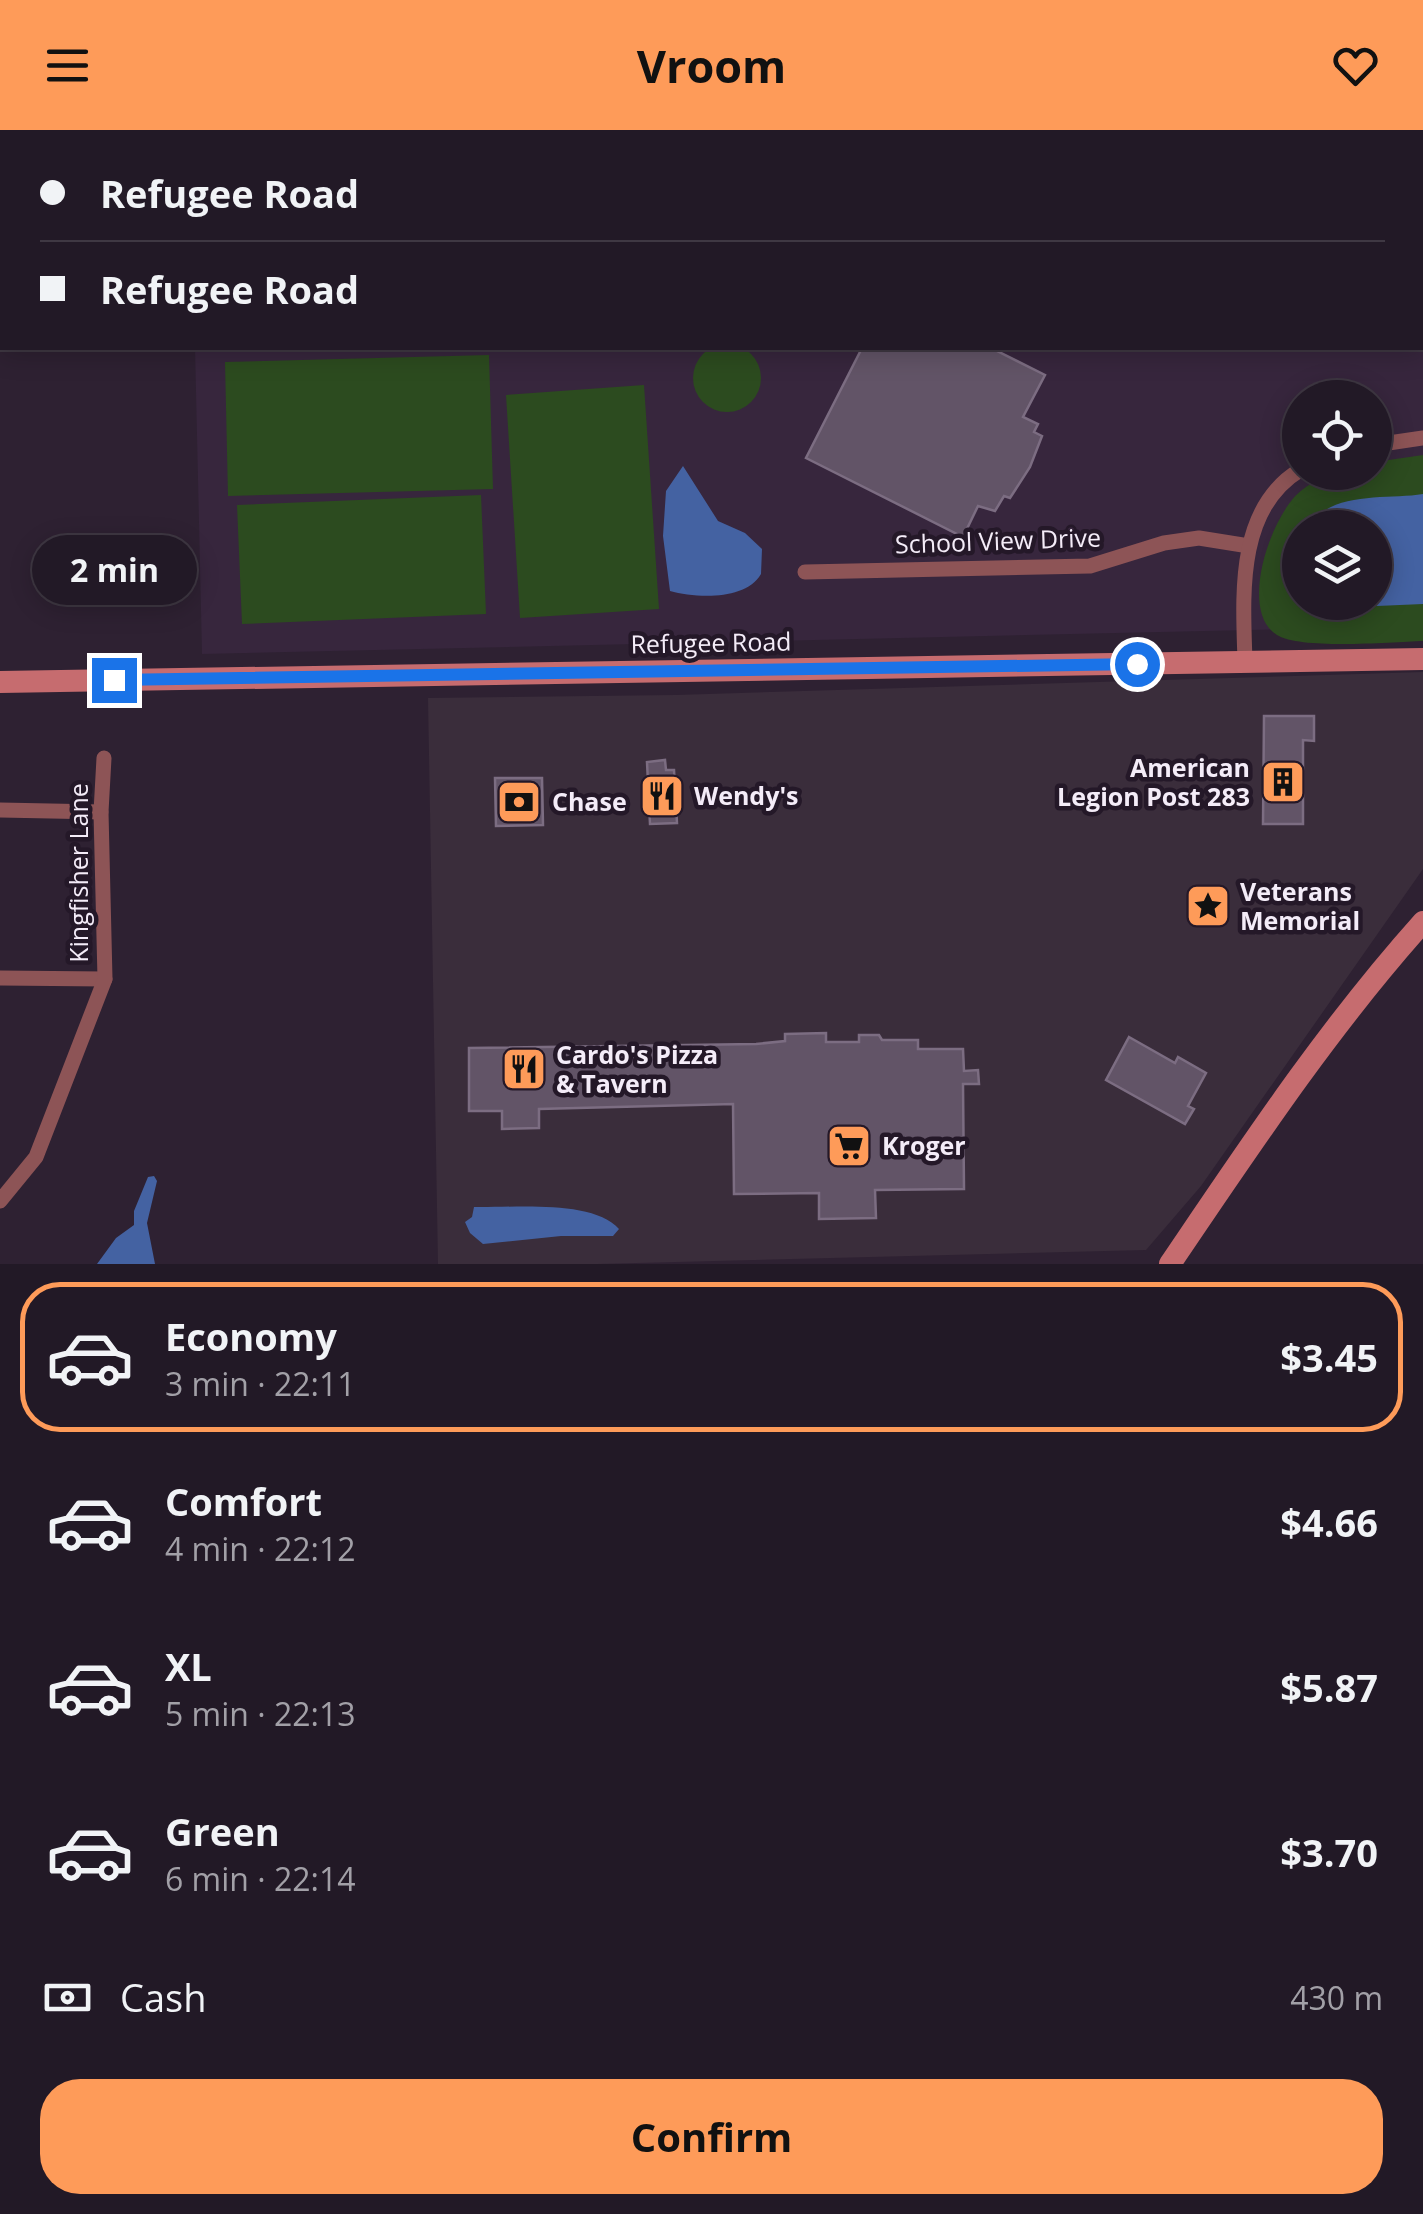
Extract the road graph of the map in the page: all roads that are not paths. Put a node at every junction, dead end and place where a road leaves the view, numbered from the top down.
1 (1423, 438) edge
2 (1392, 443) edge
3 (1282, 488) edge
4 (1249, 546) junction
5 (804, 572) dead end
6 (1423, 659) edge
7 (1245, 661) junction
8 (0, 682) edge
9 (104, 758) dead end
10 (0, 810) edge
11 (101, 812) junction
12 (1423, 922) edge
13 (0, 978) edge
14 (105, 979) junction
15 (0, 1201) edge
16 (1170, 1264) edge

1 - 2 street
3 - 4 street
4 - 5 street, School View Drive
4 - 7 street
6 - 7 main road, Refugee Road
7 - 8 main road, Refugee Road
9 - 11 street, Kingfisher Lane
10 - 11 street
11 - 14 street, Kingfisher Lane
12 - 16 main road
13 - 14 street
14 - 15 street, Kingfisher Lane

